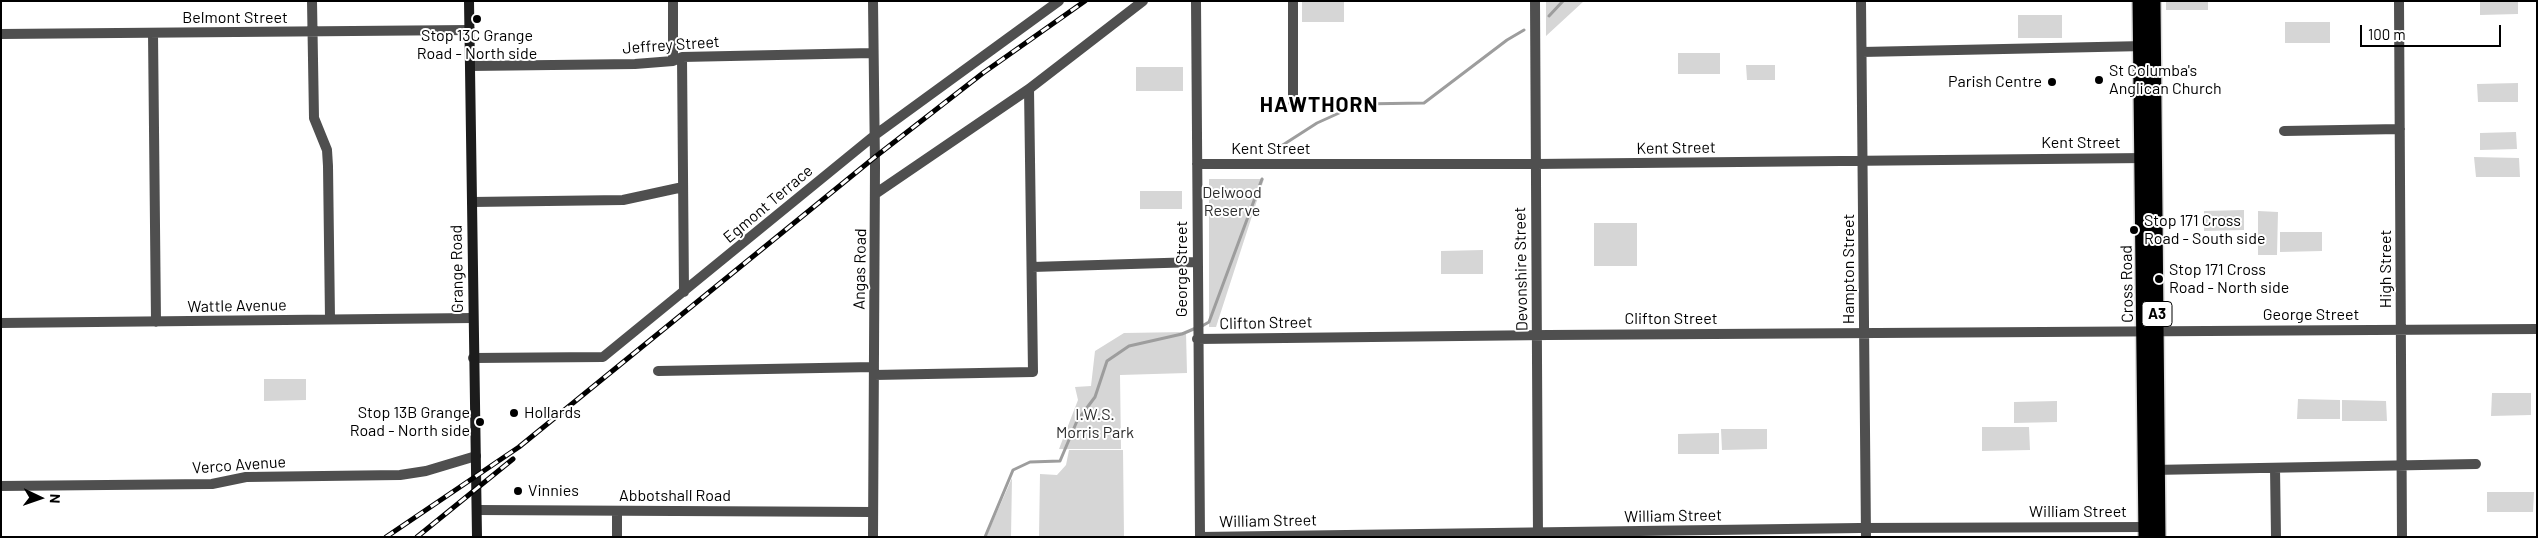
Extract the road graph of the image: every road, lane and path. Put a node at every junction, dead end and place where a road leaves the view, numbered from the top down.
1 (312, 1) edge
2 (470, 1) edge
3 (673, 1) edge
4 (873, 1) edge
5 (1059, 1) edge
6 (1143, 1) edge
7 (1196, 1) edge
8 (1293, 1) edge
9 (1535, 1) edge
10 (1861, 1) edge
11 (2140, 1) edge
12 (2153, 1) edge
13 (2399, 1) edge
14 (470, 30) junction
15 (313, 32) junction
16 (1, 34) edge
17 (153, 34) junction
18 (2147, 46) junction
19 (1862, 52) junction
20 (873, 53) junction
21 (678, 59) junction
22 (470, 66) junction
23 (1029, 89) junction
24 (1293, 102) dead end
25 (2400, 129) junction
26 (2284, 131) dead end
27 (875, 135) junction
28 (2149, 158) junction
29 (1863, 160) junction
30 (1197, 164) junction
31 (1535, 164) junction
32 (683, 187) junction
33 (875, 194) junction
34 (472, 202) junction
35 (1197, 262) junction
36 (1032, 267) junction
37 (684, 292) junction
38 (473, 318) junction
39 (330, 319) junction
40 (156, 322) junction
41 (1, 323) edge
42 (2537, 329) edge
43 (2151, 330) junction
44 (2401, 330) junction
45 (1864, 332) junction
46 (1537, 335) junction
47 (1197, 339) junction
48 (473, 358) junction
49 (658, 371) dead end
50 (874, 371) junction
51 (476, 456) junction
52 (2476, 464) dead end
53 (2402, 466) junction
54 (2275, 468) junction
55 (2152, 470) junction
56 (1, 486) edge
57 (476, 510) junction
58 (617, 511) junction
59 (873, 512) junction
60 (1866, 532) edge
61 (2146, 532) edge
62 (1538, 535) edge
63 (476, 537) edge
64 (617, 537) edge
65 (873, 537) edge
66 (1200, 537) edge
67 (2158, 537) edge
68 (2276, 537) edge
69 (2402, 537) edge

1 - 15 street
2 - 14 street, Grange Road
3 - 21 street
4 - 20 street, Angas Road
5 - 27 street, Egmont Terrace
6 - 23 street
7 - 30 street, George Street
8 - 24 street
9 - 31 street, Devonshire Street
10 - 19 street, Hampton Street
11 - 18 highway, Cross Road / A3
12 - 18 highway, Cross Road / A3
13 - 25 street, High Street
14 - 15 street, Belmont Street
14 - 22 street, Grange Road
15 - 17 street, Belmont Street
15 - 39 street
16 - 17 street, Belmont Street
17 - 40 street
18 - 19 street
18 - 28 highway, Cross Road / A3
19 - 29 street, Hampton Street
20 - 21 street, Jeffrey Street
20 - 27 street, Angas Road
21 - 22 street, Jeffrey Street
21 - 32 street
22 - 34 street, Grange Road
23 - 33 street
23 - 36 street
25 - 26 street
25 - 44 street, High Street
27 - 33 street, Angas Road
27 - 37 street, Egmont Terrace
28 - 29 street, Kent Street
28 - 43 highway, Cross Road / A3
29 - 31 street, Kent Street
29 - 45 street, Hampton Street
30 - 31 street, Kent Street
30 - 35 street, George Street
31 - 46 street, Devonshire Street
32 - 34 street
32 - 37 street
33 - 50 street, Angas Road
34 - 38 street, Grange Road
35 - 36 street
35 - 47 street, George Street
36 - 50 street
37 - 48 street, Egmont Terrace
38 - 39 street, Wattle Avenue
38 - 48 street, Grange Road
39 - 40 street, Wattle Avenue
40 - 41 street, Wattle Avenue
42 - 44 street, George Street
43 - 44 street, George Street
43 - 45 street, Clifton Street
43 - 55 highway, Cross Road / A3
44 - 53 street, High Street
45 - 46 street, Clifton Street
45 - 60 street, Hampton Street
46 - 47 street, Clifton Street
46 - 62 street, Devonshire Street
47 - 66 street, George Street
48 - 51 street, Grange Road
49 - 50 street
50 - 59 street, Angas Road
51 - 56 street, Verco Avenue
51 - 57 street, Grange Road
52 - 53 street
53 - 54 street
53 - 69 street, High Street
54 - 55 street
54 - 68 street
55 - 61 highway, Cross Road / A3
55 - 67 highway, Cross Road / A3
57 - 58 street, Abbotshall Road
57 - 63 street, Grange Road
58 - 59 street, Abbotshall Road
58 - 64 street
59 - 65 street, Angas Road
60 - 61 street, William Street
60 - 62 street, William Street
62 - 66 street, William Street

